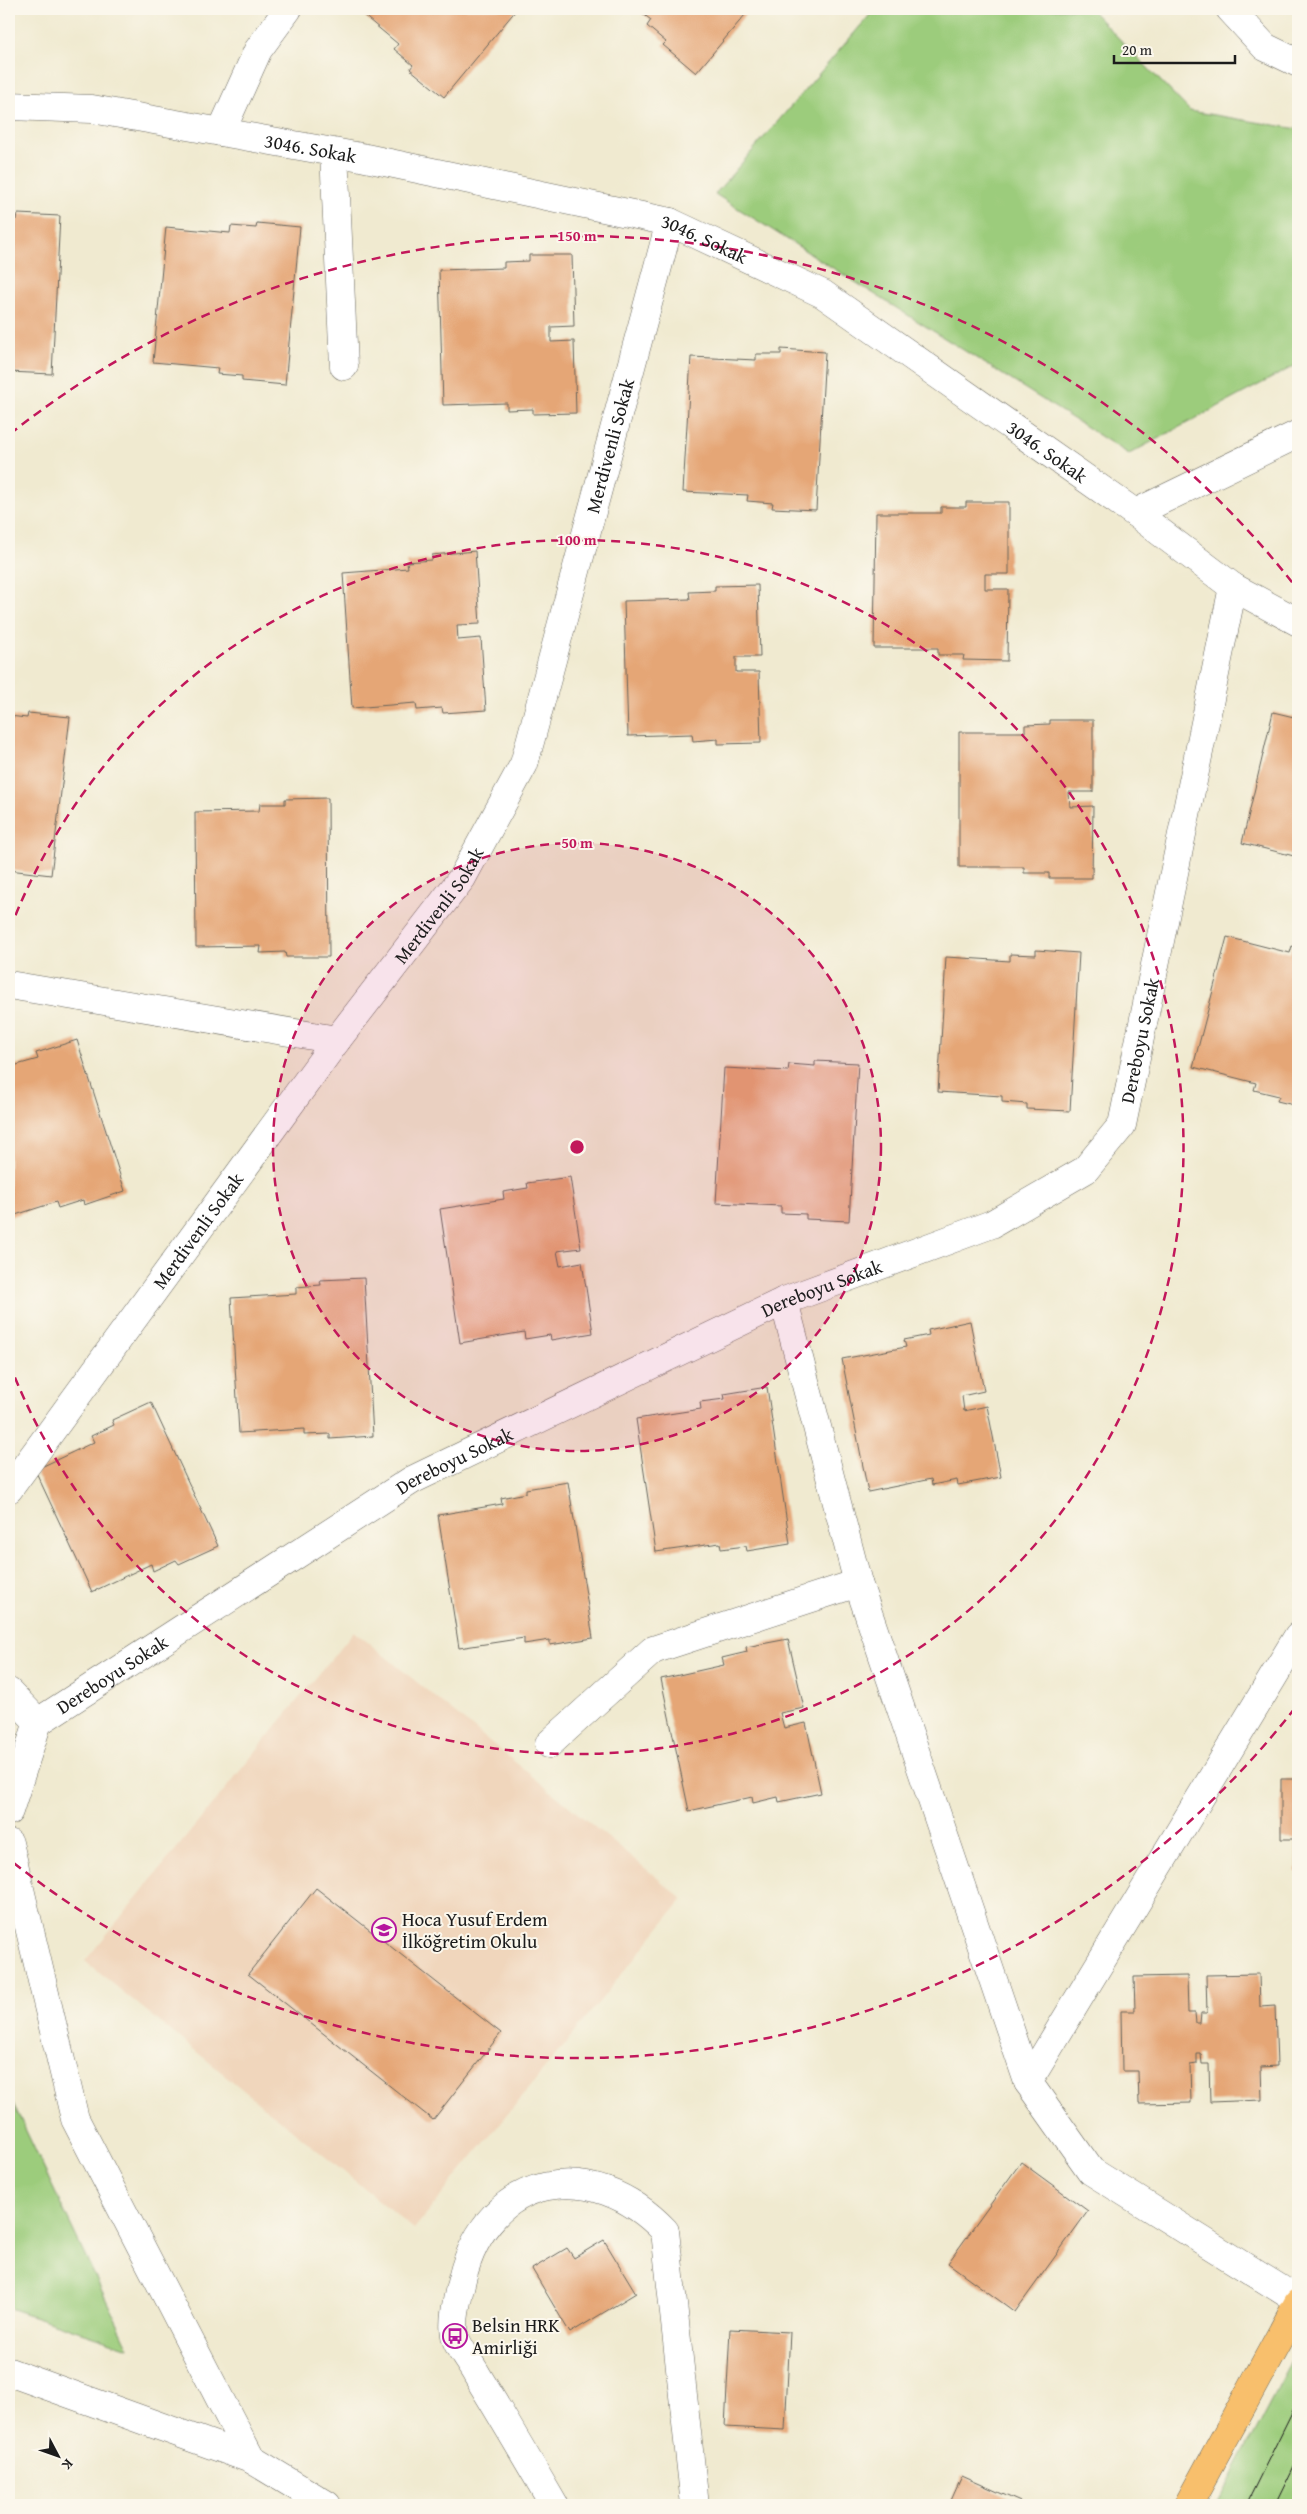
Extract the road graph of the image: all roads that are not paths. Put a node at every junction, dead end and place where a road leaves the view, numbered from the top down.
1 (288, 9) edge
2 (1230, 9) edge
3 (1298, 63) edge
4 (9, 106) edge
5 (221, 132) junction
6 (334, 153) junction
7 (670, 222) junction
8 (344, 366) dead end
9 (1298, 434) edge
10 (1135, 513) junction
11 (1233, 587) junction
12 (1298, 622) edge
13 (9, 985) edge
14 (337, 1040) junction
15 (784, 1301) junction
16 (9, 1490) edge
17 (858, 1583) junction
18 (1298, 1636) edge
19 (9, 1692) edge
20 (38, 1722) junction
21 (549, 1744) dead end
22 (9, 1811) edge
23 (9, 1843) edge
24 (1028, 2082) junction
25 (1298, 2302) edge
26 (9, 2372) edge
27 (251, 2459) junction
28 (327, 2505) edge
29 (554, 2505) edge
30 (695, 2505) edge
31 (1188, 2505) edge

1 - 5 street
2 - 3 street
4 - 5 street, 3046. Sokak
5 - 6 street, 3046. Sokak
6 - 7 street, 3046. Sokak
6 - 8 street
7 - 10 street, 3046. Sokak
7 - 14 street, Merdivenli Sokak
9 - 10 street
10 - 11 street, 3046. Sokak
11 - 12 street, 3046. Sokak
11 - 15 street, Dereboyu Sokak
13 - 14 street
14 - 16 street, Merdivenli Sokak
15 - 17 street
15 - 20 street, Dereboyu Sokak
17 - 21 street
17 - 24 street
18 - 24 street
19 - 20 street
20 - 22 street
23 - 27 street
24 - 25 street
25 - 31 main road
26 - 27 street
27 - 28 street
29 - 30 street

